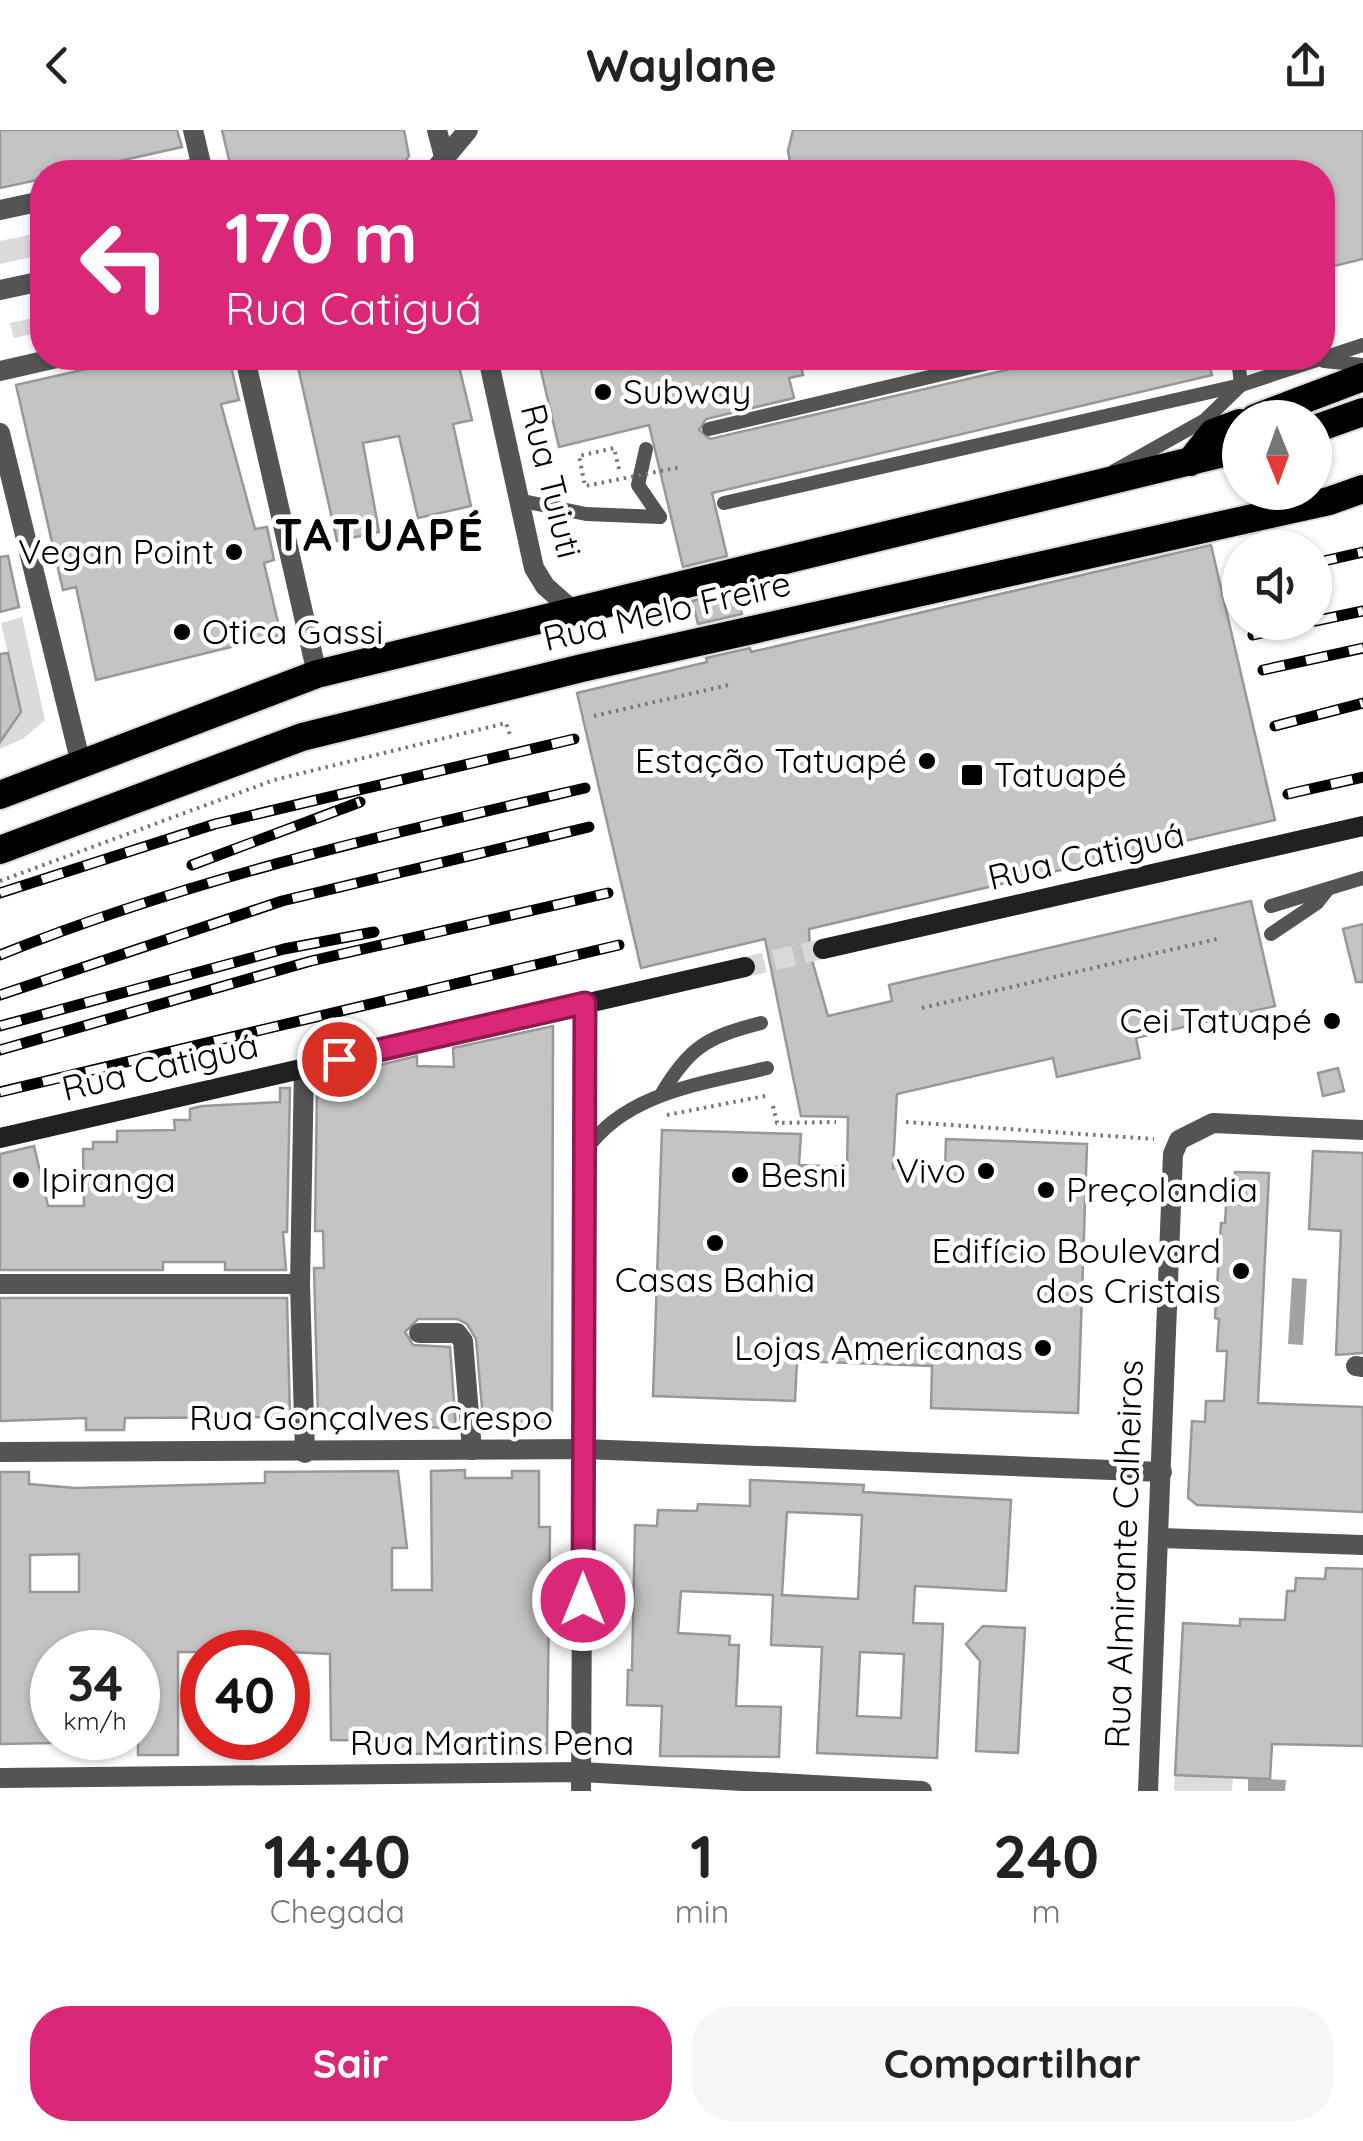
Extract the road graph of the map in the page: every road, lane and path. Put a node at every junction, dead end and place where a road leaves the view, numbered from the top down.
1 (193, 130) edge
2 (437, 130) edge
3 (468, 130) edge
4 (200, 160) edge
5 (441, 160) edge
6 (447, 160) edge
7 (30, 204) edge
8 (0, 210) edge
9 (30, 284) edge
10 (0, 290) edge
11 (1363, 345) edge
12 (1335, 356) edge
13 (1335, 362) edge
14 (30, 364) edge
15 (1363, 365) edge
16 (248, 370) edge
17 (491, 370) edge
18 (959, 370) edge
19 (1239, 370) edge
20 (1293, 370) edge
21 (0, 371) edge
22 (1363, 377) edge
23 (1241, 385) junction
24 (1302, 400) edge
25 (1363, 412) edge
26 (1332, 423) edge
27 (710, 429) dead end
28 (1222, 430) edge
29 (0, 432) edge
30 (646, 449) dead end
31 (1222, 454) edge
32 (1190, 462) junction
33 (680, 468) dead end
34 (619, 469) dead end
35 (1100, 485) junction
36 (1363, 488) edge
37 (1363, 497) edge
38 (518, 500) junction
39 (1332, 500) edge
40 (1332, 501) edge
41 (724, 502) dead end
42 (1289, 510) edge
43 (571, 609) junction
44 (317, 674) junction
45 (732, 684) dead end
46 (594, 716) dead end
47 (510, 736) dead end
48 (81, 764) junction
49 (0, 796) edge
50 (1363, 826) edge
51 (0, 850) edge
52 (1363, 878) edge
53 (0, 881) edge
54 (1328, 888) junction
55 (1271, 906) dead end
56 (1271, 934) dead end
57 (1218, 938) dead end
58 (823, 949) tunnel mouth
59 (745, 967) tunnel mouth
60 (585, 1003) junction
61 (922, 1008) dead end
62 (761, 1024) dead end
63 (304, 1067) junction
64 (767, 1068) dead end
65 (770, 1095) dead end
66 (660, 1096) junction
67 (773, 1106) dead end
68 (656, 1117) dead end
69 (836, 1122) dead end
70 (906, 1122) dead end
71 (1363, 1130) edge
72 (0, 1138) edge
73 (1179, 1140) junction
74 (585, 1150) junction
75 (0, 1284) edge
76 (300, 1284) junction
77 (418, 1333) dead end
78 (584, 1449) junction
79 (472, 1450) junction
80 (0, 1452) edge
81 (305, 1452) junction
82 (1162, 1472) junction
83 (1160, 1538) junction
84 (1363, 1545) edge
85 (0, 1778) edge
86 (581, 1782) edge
87 (233, 1783) edge
88 (340, 1783) edge
89 (922, 1791) edge
90 (1148, 1791) edge

1 - 4 street
2 - 5 street
3 - 6 street
7 - 8 street
9 - 10 street
11 - 12 lane
13 - 15 lane
14 - 21 street
16 - 44 street
17 - 38 street, Rua Tuiuti
18 - 27 lane
19 - 23 lane
20 - 23 lane
22 - 24 highway
23 - 35 lane
23 - 41 lane
25 - 26 highway
28 - 32 highway
29 - 48 street
30 - 38 lane
31 - 32 highway, Rua Melo Freire
32 - 35 highway, Rua Melo Freire
33 - 34 path, bridge
35 - 43 highway, Rua Melo Freire
36 - 39 highway, Rua Melo Freire
37 - 40 highway
38 - 43 street, Rua Tuiuti
42 - 51 highway, Rua Melo Freire
43 - 44 highway, Rua Melo Freire
44 - 48 highway, Rua Melo Freire
45 - 46 path
47 - 53 path
48 - 49 highway, Rua Melo Freire
50 - 58 main road, Rua Catiguá
52 - 54 lane
54 - 55 lane
54 - 56 lane
57 - 61 path
59 - 60 main road, Rua Catiguá
60 - 63 main road, Rua Catiguá
60 - 74 street
62 - 66 lane
63 - 72 main road, Rua Catiguá
63 - 76 street
64 - 66 lane
65 - 68 path
66 - 74 lane
67 - 69 path
70 - 73 path
71 - 73 street
73 - 82 street, Rua Almirante Calheiros
74 - 78 street
75 - 76 street
76 - 81 street
77 - 79 street
78 - 79 street, Rua Gonçalves Crespo
78 - 82 street, Rua Gonçalves Crespo
78 - 86 street
79 - 81 street, Rua Gonçalves Crespo
80 - 81 street, Rua Gonçalves Crespo
82 - 83 street, Rua Almirante Calheiros
83 - 84 street
83 - 90 street, Rua Almirante Calheiros
85 - 87 street, Rua Martins Pena
86 - 88 street, Rua Martins Pena
86 - 89 street, Rua Martins Pena
87 - 88 street, Rua Martins Pena

